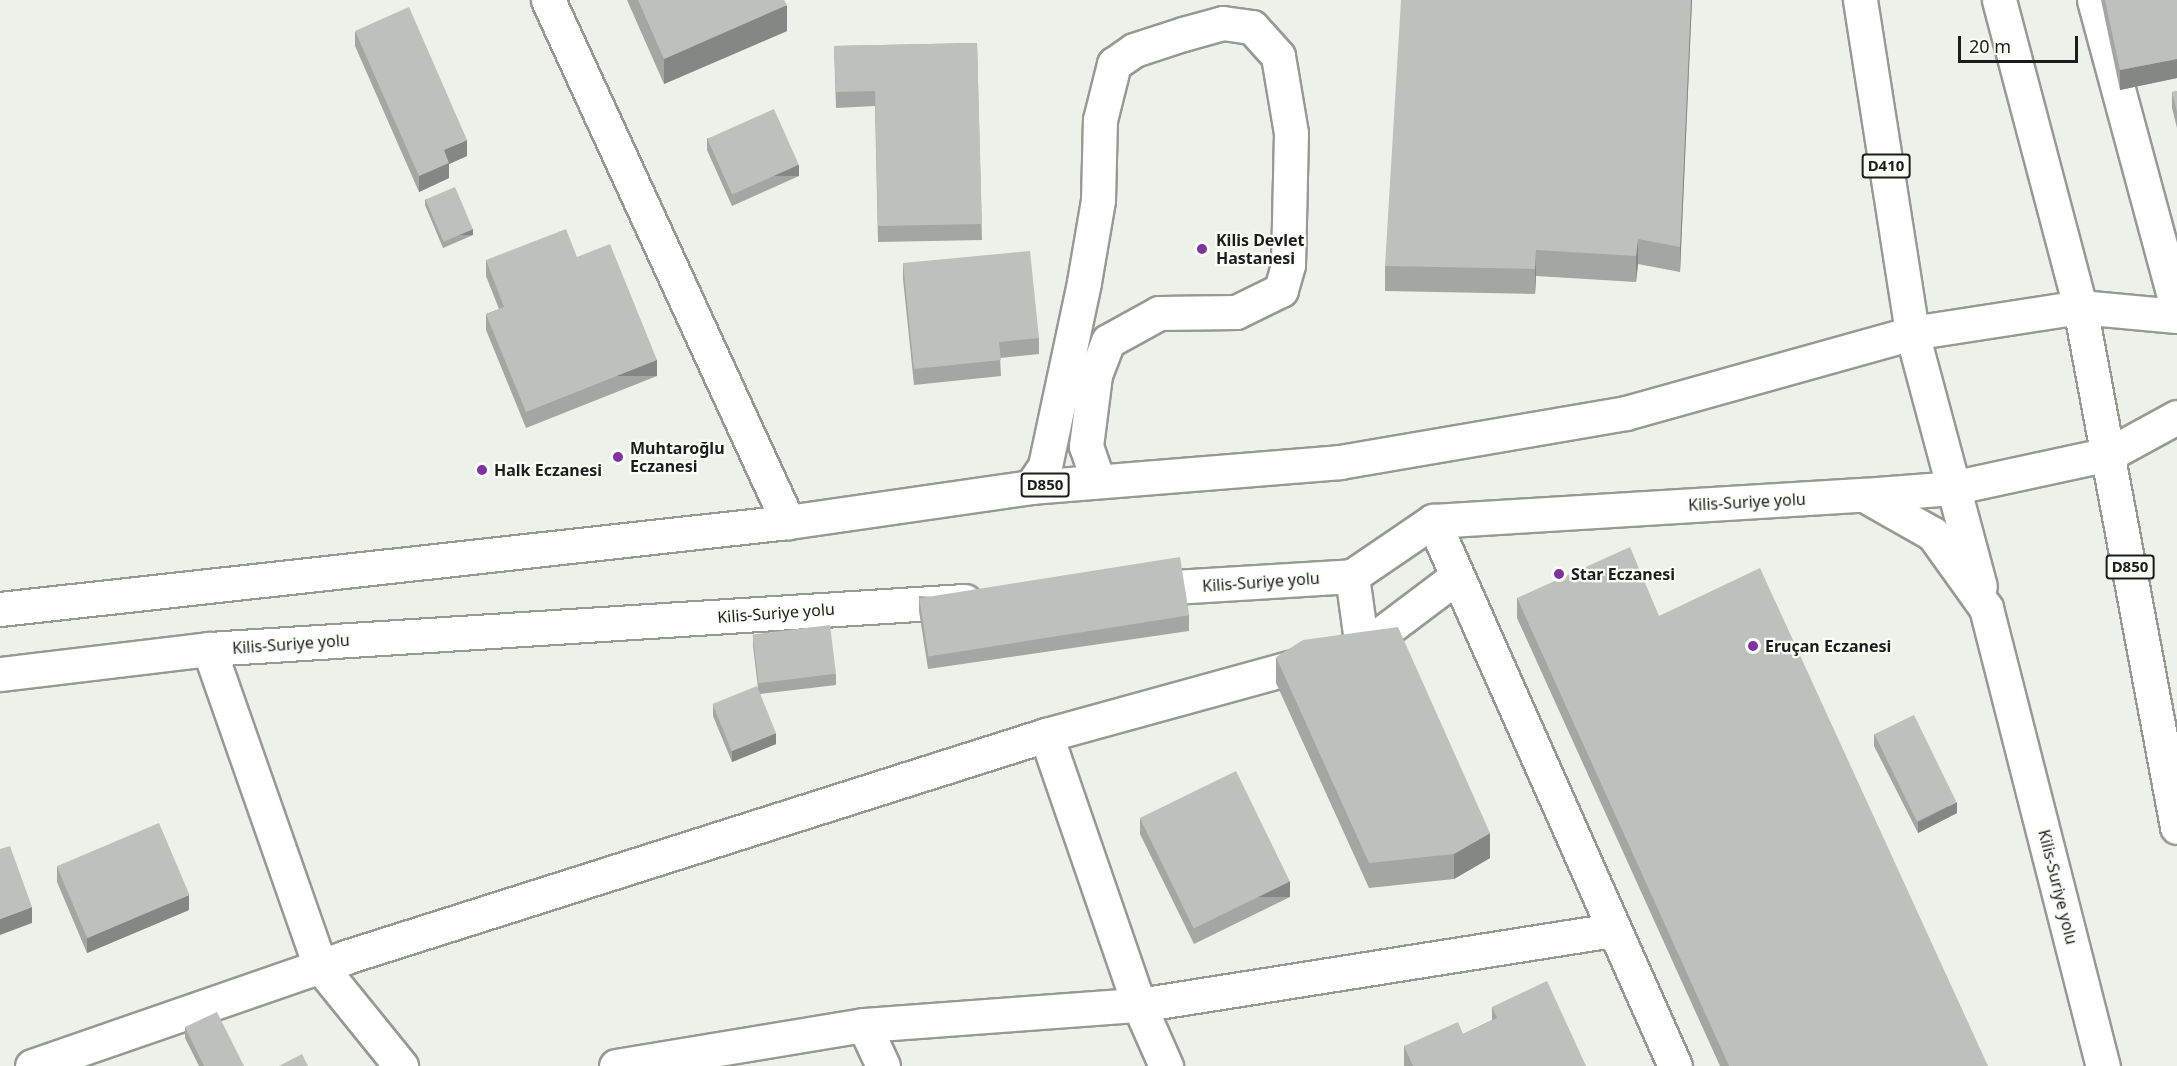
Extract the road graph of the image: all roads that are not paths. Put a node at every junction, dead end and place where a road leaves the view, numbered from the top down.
1 (548, 0) edge
2 (1860, 0) edge
3 (2000, 0) edge
4 (2094, 0) edge
5 (2177, 307) edge
6 (2080, 308) junction
7 (2177, 316) edge
8 (1912, 333) junction
9 (2177, 417) edge
10 (2109, 454) junction
11 (1098, 481) junction
12 (1031, 487) junction
13 (1952, 488) junction
14 (1864, 495) junction
15 (1433, 521) junction
16 (788, 522) junction
17 (1352, 576) junction
18 (1455, 578) junction
19 (1114, 591) edge
20 (995, 599) edge
21 (1986, 608) junction
22 (0, 609) edge
23 (1362, 648) junction
24 (209, 650) junction
25 (0, 674) edge
26 (1046, 735) junction
27 (2177, 827) edge
28 (1614, 930) junction
29 (320, 966) junction
30 (1139, 1005) junction
31 (864, 1025) junction
32 (32, 1066) edge
33 (401, 1066) edge
34 (616, 1066) edge
35 (884, 1066) edge
36 (1166, 1066) edge
37 (1675, 1066) edge
38 (2103, 1066) edge

1 - 16 main road
2 - 8 main road, D410
3 - 6 main road
4 - 5 main road
6 - 7 main road
6 - 8 main road, D850
6 - 10 main road, D850
8 - 11 main road, D850
8 - 13 main road
9 - 10 main road
10 - 13 main road
10 - 27 main road, D850
11 - 12 main road, D850
11 - 12 main road
12 - 16 main road, D850
13 - 14 main road
13 - 21 main road
14 - 15 main road, Kilis-Suriye yolu
14 - 21 main road, Kilis-Suriye yolu
15 - 17 main road
15 - 18 main road
16 - 22 main road, D850
17 - 19 main road, Kilis-Suriye yolu
17 - 23 main road
18 - 23 main road
18 - 28 main road
20 - 24 main road, Kilis-Suriye yolu
21 - 38 main road, Kilis-Suriye yolu
23 - 26 main road
24 - 25 main road, Kilis-Suriye yolu
24 - 29 main road
26 - 29 main road
26 - 30 main road
28 - 30 main road
28 - 37 main road
29 - 32 main road
29 - 33 main road
30 - 31 main road
30 - 36 main road
31 - 34 main road
31 - 35 main road

